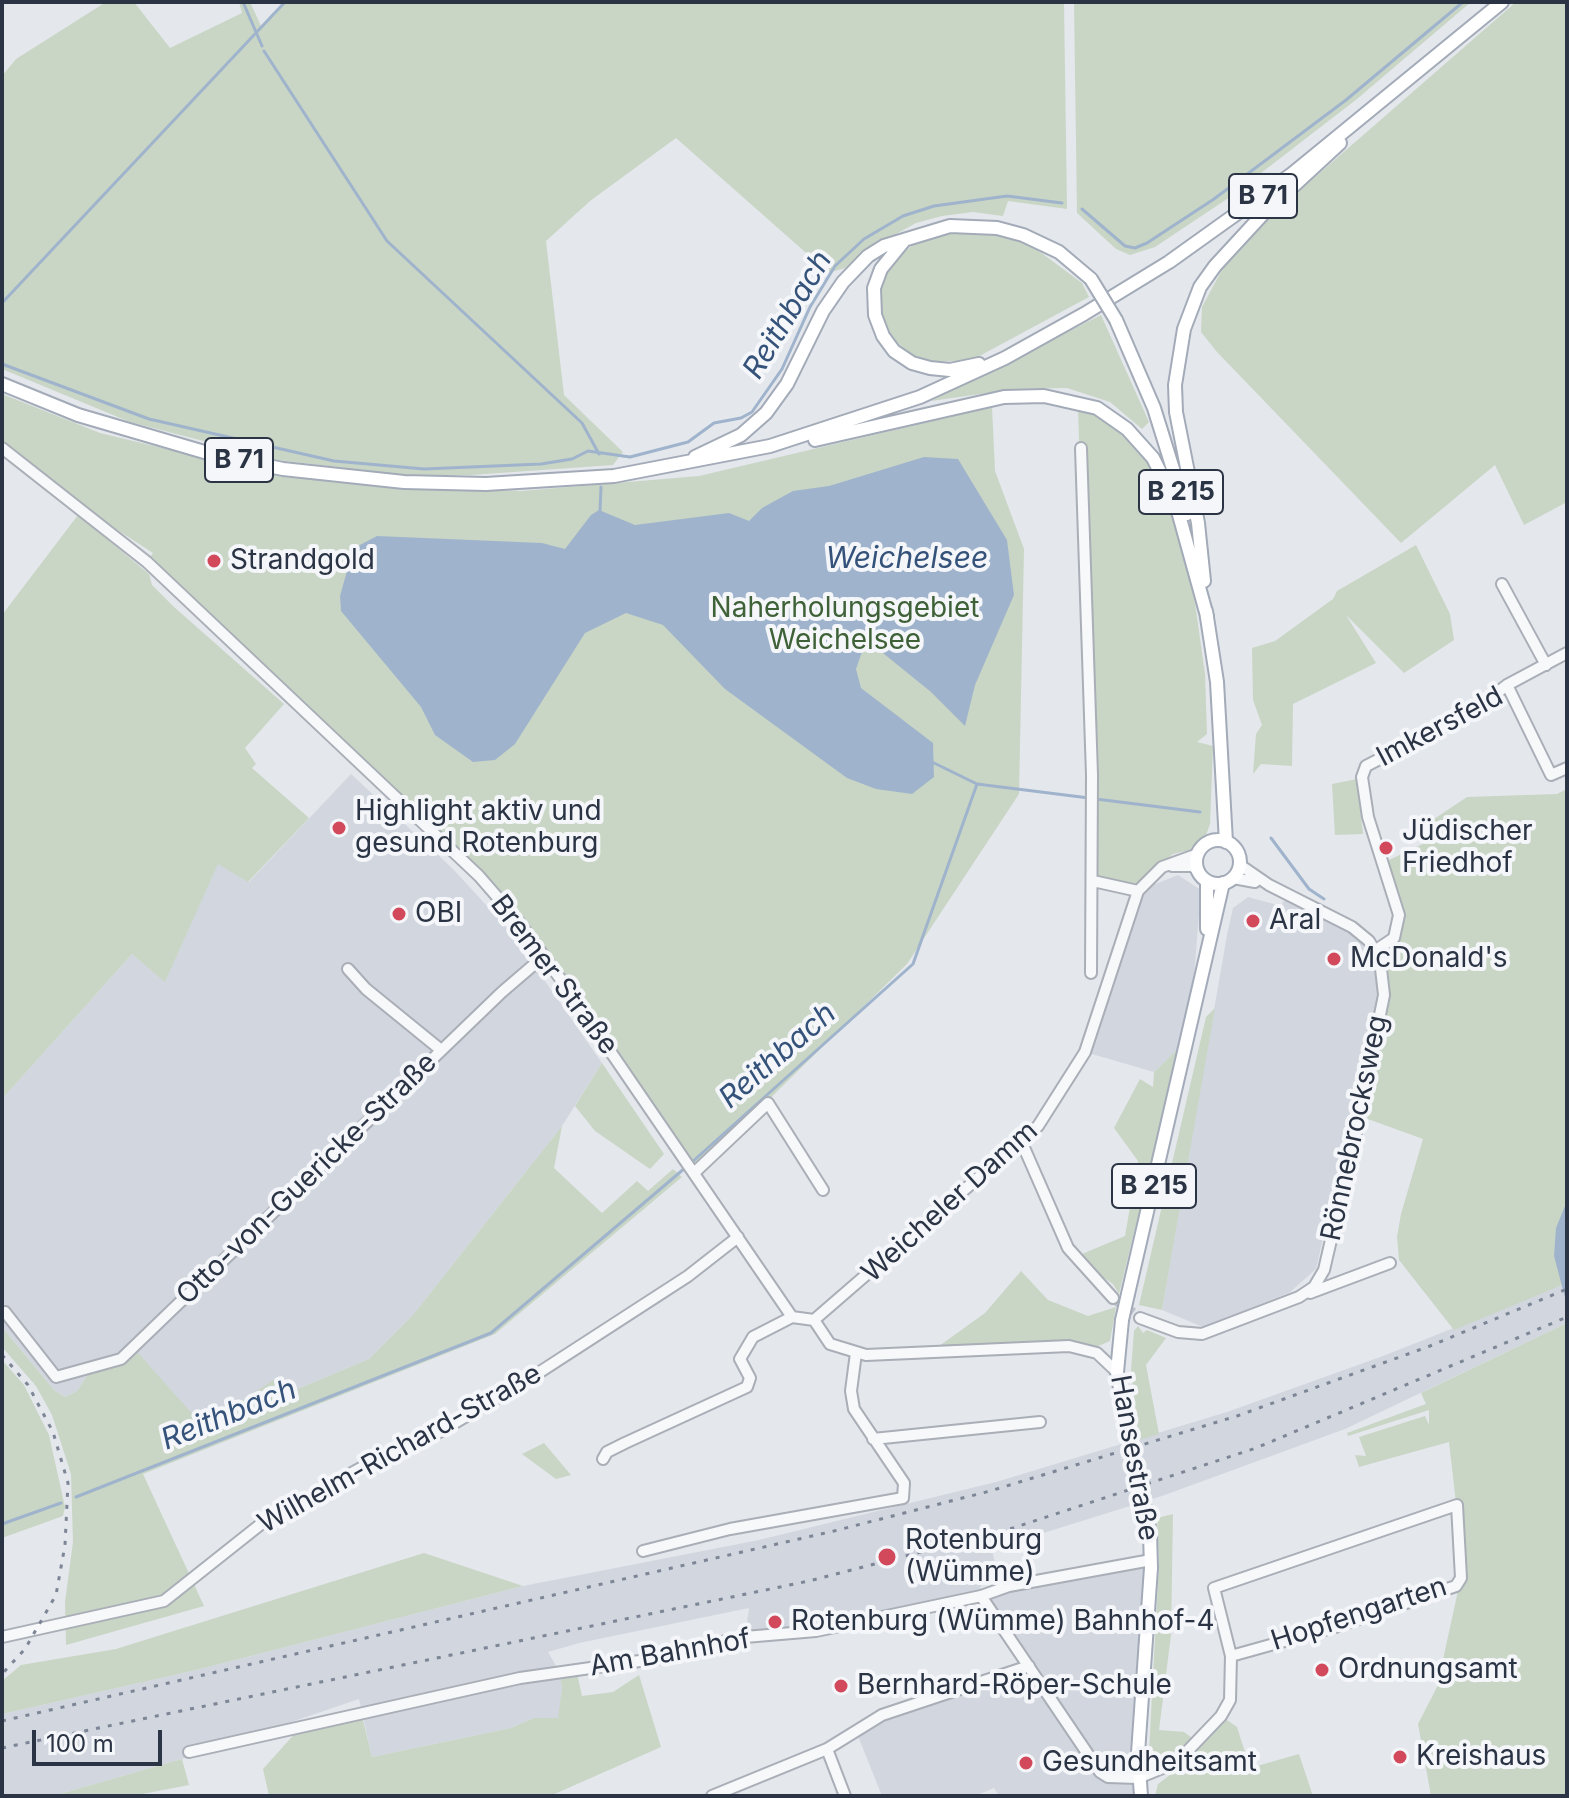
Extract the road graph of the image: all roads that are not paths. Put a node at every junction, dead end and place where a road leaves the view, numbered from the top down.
1 (1502, 2) edge
2 (1354, 126) junction
3 (906, 238) junction
4 (1005, 358) junction
5 (2, 384) edge
6 (770, 446) junction
7 (2, 448) edge
8 (1081, 448) dead end
9 (652, 471) junction
10 (1502, 584) dead end
11 (1207, 616) junction
12 (1567, 653) edge
13 (1546, 665) junction
14 (1507, 685) junction
15 (1567, 768) edge
16 (1219, 842) junction
17 (1198, 854) junction
18 (1240, 865) junction
19 (1162, 867) junction
20 (1198, 870) junction
21 (1093, 881) junction
22 (1207, 881) junction
23 (1228, 881) junction
24 (1269, 885) junction
25 (1138, 891) junction
26 (1376, 950) junction
27 (544, 956) junction
28 (1207, 956) junction
29 (348, 969) dead end
30 (1091, 973) dead end
31 (441, 1050) junction
32 (1022, 1143) junction
33 (690, 1167) junction
34 (823, 1190) dead end
35 (738, 1237) junction
36 (1390, 1263) dead end
37 (1299, 1297) junction
38 (1113, 1298) tunnel mouth
39 (5, 1312) dead end
40 (792, 1317) junction
41 (1140, 1318) tunnel mouth
42 (814, 1320) junction
43 (856, 1353) junction
44 (1117, 1372) junction
45 (1040, 1422) dead end
46 (873, 1439) junction
47 (603, 1459) dead end
48 (643, 1551) dead end
49 (1151, 1560) junction
50 (981, 1596) junction
51 (2, 1637) edge
52 (1231, 1656) junction
53 (1029, 1666) junction
54 (827, 1749) junction
55 (189, 1752) dead end
56 (1138, 1778) junction
57 (712, 1796) edge
58 (845, 1796) edge
59 (1141, 1796) edge

1 - 2 main road, B 71
2 - 4 main road, B 71
2 - 11 main road
3 - 4 main road
3 - 9 main road
3 - 11 main road, B 215, bridge
4 - 6 main road, B 71
5 - 9 main road, B 71
6 - 9 main road, B 71
6 - 11 main road
7 - 27 street, Bremer Straße
8 - 21 street
10 - 13 street
11 - 16 main road, B 215
12 - 13 street
13 - 14 street
14 - 15 street, Imkersfeld
14 - 26 street, Imkersfeld
16 - 17 main road
16 - 18 main road
17 - 19 street, Weicheler Damm
17 - 20 main road
18 - 23 main road
18 - 24 street
19 - 20 street
19 - 25 street, Weicheler Damm
20 - 22 main road
21 - 25 street
21 - 30 street
22 - 23 main road
22 - 28 main road, Hansestraße / B 215
23 - 24 street
23 - 28 main road, Hansestraße / B 215
24 - 26 street
25 - 32 street, Weicheler Damm
26 - 37 street, Rönnebrocksweg
27 - 31 street, Otto-von-Guericke-Straße
27 - 33 street, Bremer Straße
28 - 44 main road, Hansestraße / B 215, bridge
29 - 31 street
31 - 39 street, Otto-von-Guericke-Straße
32 - 38 street
32 - 42 street, Weicheler Damm
33 - 34 street
33 - 35 street, Bremer Straße
35 - 40 street, Bremer Straße
35 - 51 street, Wilhelm-Richard-Straße
36 - 37 street, Rönnebrocksweg
37 - 41 street, Rönnebrocksweg
40 - 42 street
40 - 47 street
42 - 43 street
43 - 44 street
43 - 46 street
44 - 49 main road, Hansestraße / B 215, bridge
45 - 46 street
46 - 48 street
49 - 50 street, Am Bahnhof
49 - 56 main road, Hansestraße / B 215
50 - 53 street
50 - 55 street, Am Bahnhof
52 - 52 street, Hopfengarten
52 - 56 street
53 - 54 street
53 - 56 street
54 - 57 street
54 - 58 street
56 - 59 main road, B 215

